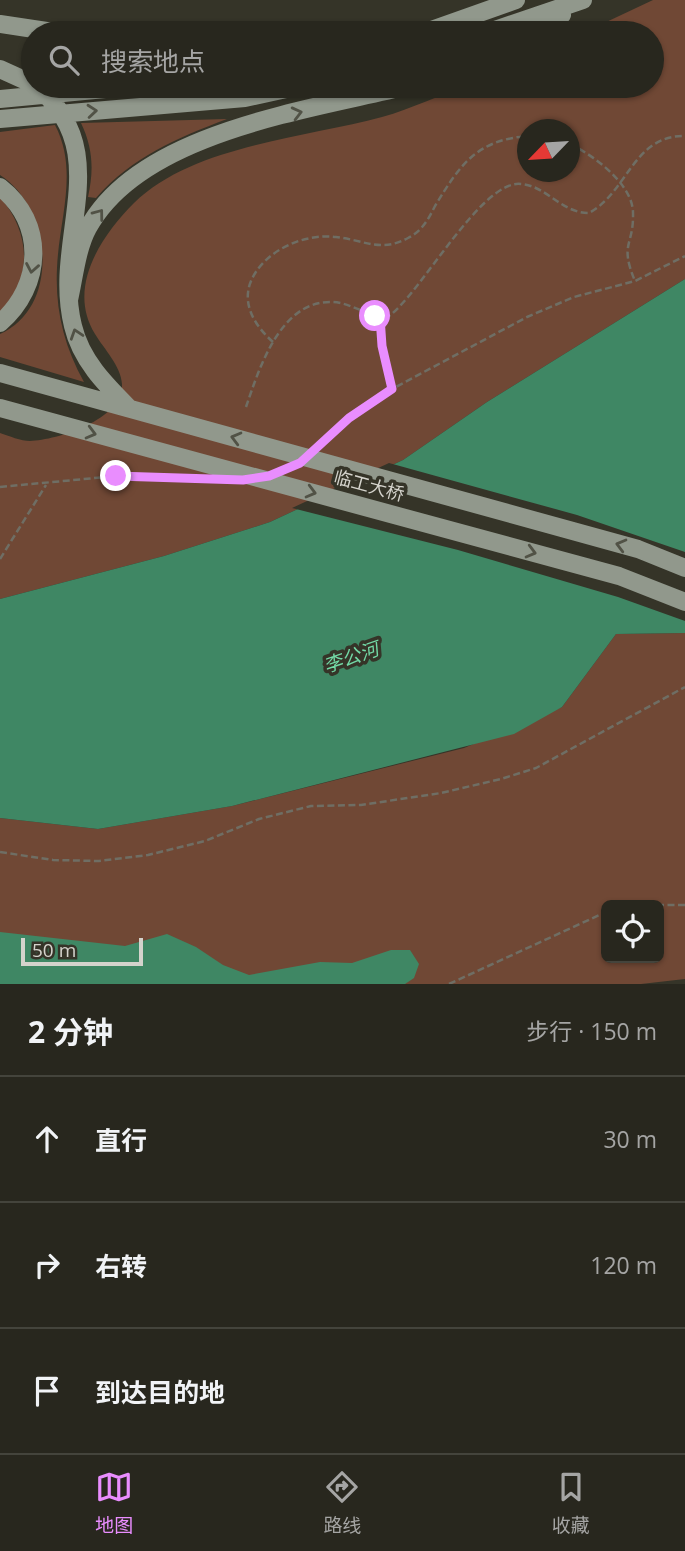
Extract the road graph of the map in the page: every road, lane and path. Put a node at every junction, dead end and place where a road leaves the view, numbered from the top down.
1 (516, 0) edge
2 (585, 0) edge
3 (457, 21) edge
4 (522, 21) edge
5 (552, 21) edge
6 (0, 24) edge
7 (21, 27) edge
8 (0, 69) edge
9 (21, 79) edge
10 (21, 97) edge
11 (48, 98) edge
12 (245, 98) edge
13 (359, 98) edge
14 (0, 99) edge
15 (0, 119) edge
16 (685, 136) edge
17 (517, 137) edge
18 (580, 151) edge
19 (621, 184) junction
20 (0, 187) edge
21 (685, 256) edge
22 (635, 281) junction
23 (69, 300) junction
24 (380, 317) junction
25 (0, 323) edge
26 (273, 342) junction
27 (0, 373) edge
28 (392, 389) junction
29 (246, 407) dead end
30 (0, 408) edge
31 (129, 408) junction
32 (318, 448) dead end
33 (192, 478) dead end
34 (47, 483) junction
35 (0, 486) edge
36 (0, 559) edge
37 (685, 568) edge
38 (685, 602) edge
39 (685, 687) edge
40 (0, 852) edge
41 (664, 905) edge
42 (685, 905) edge
43 (601, 914) edge
44 (449, 984) edge

1 - 3 main road
2 - 4 main road
2 - 5 main road
6 - 7 main road
8 - 9 main road
10 - 14 main road
11 - 23 main road
15 -> 12 main road
23 -> 13 main road
16 - 19 path
17 - 26 path
18 - 19 path
19 - 22 path
19 - 24 path
20 -> 25 main road
21 - 22 path
22 - 28 path
31 -> 23 main road
24 - 26 path
24 - 28 path
26 - 29 path
27 - 31 main road, 临工大桥
28 - 32 path
30 -> 38 main road, 临工大桥
37 -> 31 main road, 临工大桥
33 - 34 path
34 - 35 path
34 - 36 path
39 - 40 path
41 - 42 path
43 - 44 path

